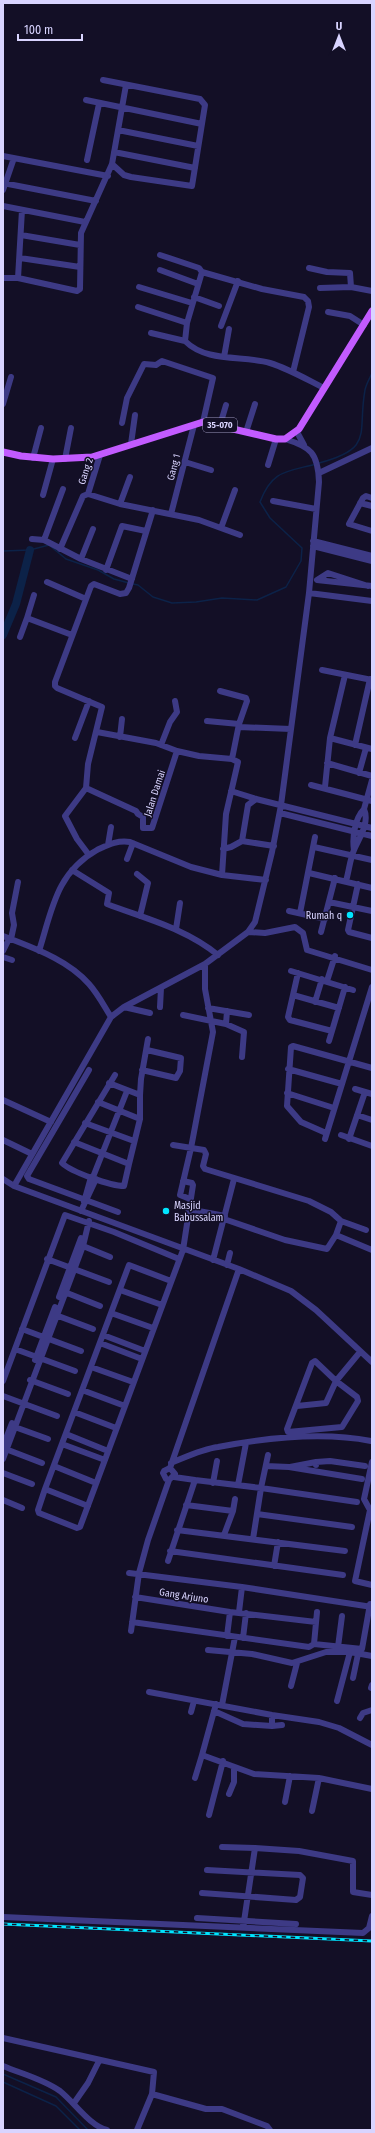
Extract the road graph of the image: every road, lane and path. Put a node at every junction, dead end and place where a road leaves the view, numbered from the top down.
1 (103, 80) dead end
2 (126, 85) junction
3 (86, 100) dead end
4 (99, 104) junction
5 (121, 108) junction
6 (202, 124) junction
7 (118, 130) junction
8 (198, 146) junction
9 (114, 152) junction
10 (3, 156) edge
11 (14, 158) junction
12 (87, 160) dead end
13 (112, 164) junction
14 (195, 168) junction
15 (108, 176) junction
16 (4, 183) edge
17 (3, 190) edge
18 (96, 201) junction
19 (3, 206) edge
20 (22, 210) junction
21 (85, 222) junction
22 (21, 235) junction
23 (80, 245) junction
24 (160, 255) dead end
25 (20, 258) junction
26 (80, 267) junction
27 (309, 268) dead end
28 (160, 270) dead end
29 (202, 272) junction
30 (3, 278) edge
31 (18, 278) junction
32 (238, 281) junction
33 (198, 284) junction
34 (139, 287) dead end
35 (351, 287) junction
36 (320, 288) dead end
37 (372, 291) edge
38 (193, 300) junction
39 (219, 306) dead end
40 (138, 307) dead end
41 (372, 311) edge
42 (328, 312) dead end
43 (187, 322) junction
44 (364, 325) junction
45 (221, 326) dead end
46 (229, 329) dead end
47 (151, 333) dead end
48 (185, 342) junction
49 (224, 357) junction
50 (293, 372) junction
51 (11, 377) dead end
52 (324, 388) junction
53 (3, 402) edge
54 (255, 404) dead end
55 (226, 405) dead end
56 (135, 415) dead end
57 (203, 422) junction
58 (122, 423) dead end
59 (194, 425) junction
60 (220, 425) junction
61 (41, 428) dead end
62 (71, 428) dead end
63 (246, 432) junction
64 (297, 432) junction
65 (276, 439) junction
66 (285, 439) junction
67 (131, 444) junction
68 (304, 445) junction
69 (372, 448) edge
70 (3, 452) edge
71 (100, 455) junction
72 (32, 458) junction
73 (53, 459) junction
74 (65, 459) junction
75 (185, 462) junction
76 (268, 466) dead end
77 (211, 470) dead end
78 (318, 471) junction
79 (130, 477) dead end
80 (63, 489) dead end
81 (235, 490) dead end
82 (88, 494) junction
83 (43, 495) dead end
84 (372, 498) edge
85 (273, 501) dead end
86 (360, 503) junction
87 (120, 504) junction
88 (372, 506) edge
89 (154, 510) junction
90 (316, 510) junction
91 (171, 514) junction
92 (221, 528) junction
93 (93, 530) dead end
94 (372, 530) edge
95 (146, 531) junction
96 (240, 535) dead end
97 (32, 539) dead end
98 (44, 540) junction
99 (313, 544) junction
100 (326, 547) junction
101 (60, 549) junction
102 (372, 556) edge
103 (81, 559) junction
104 (372, 561) edge
105 (106, 570) junction
106 (132, 580) junction
107 (310, 580) junction
108 (47, 582) dead end
109 (370, 586) edge
110 (309, 593) junction
111 (34, 595) dead end
112 (86, 599) junction
113 (372, 600) edge
114 (27, 618) junction
115 (72, 635) junction
116 (20, 637) dead end
117 (322, 670) dead end
118 (345, 675) junction
119 (371, 679) edge
120 (220, 691) dead end
121 (89, 701) junction
122 (175, 701) dead end
123 (369, 701) edge
124 (122, 719) dead end
125 (208, 721) dead end
126 (239, 726) junction
127 (292, 729) junction
128 (97, 732) junction
129 (75, 738) dead end
130 (120, 738) junction
131 (330, 738) junction
132 (161, 745) junction
133 (355, 745) junction
134 (369, 749) edge
135 (177, 751) junction
136 (232, 759) junction
137 (328, 763) junction
138 (359, 773) junction
139 (372, 776) edge
140 (372, 780) edge
141 (312, 785) dead end
142 (325, 787) junction
143 (86, 788) junction
144 (231, 791) junction
145 (256, 799) junction
146 (369, 800) edge
147 (281, 805) junction
148 (364, 809) junction
149 (280, 813) junction
150 (357, 824) junction
151 (364, 826) junction
152 (111, 827) dead end
153 (372, 828) edge
154 (355, 832) junction
155 (363, 833) junction
156 (372, 836) edge
157 (315, 837) dead end
158 (242, 841) junction
159 (133, 843) junction
160 (108, 845) junction
161 (274, 846) junction
162 (314, 847) junction
163 (223, 849) junction
164 (353, 852) junction
165 (89, 855) junction
166 (127, 859) dead end
167 (372, 860) edge
168 (72, 870) junction
169 (137, 874) dead end
170 (310, 874) junction
171 (222, 875) junction
172 (335, 878) junction
173 (266, 880) junction
174 (346, 881) junction
175 (18, 882) dead end
176 (358, 884) junction
177 (372, 888) edge
178 (329, 902) junction
179 (180, 904) dead end
180 (353, 906) junction
181 (289, 911) dead end
182 (372, 911) edge
183 (300, 913) junction
184 (140, 916) junction
185 (325, 920) junction
186 (176, 929) junction
187 (248, 932) junction
188 (321, 932) dead end
189 (8, 938) edge
190 (372, 938) edge
191 (3, 951) edge
192 (39, 951) junction
193 (218, 955) junction
194 (3, 957) edge
195 (335, 957) junction
196 (12, 960) dead end
197 (205, 964) junction
198 (372, 966) edge
199 (372, 970) edge
200 (291, 971) dead end
201 (298, 973) junction
202 (325, 980) junction
203 (345, 987) junction
204 (372, 987) edge
205 (161, 988) junction
206 (354, 990) dead end
207 (293, 996) junction
208 (315, 1002) junction
209 (124, 1006) junction
210 (160, 1007) dead end
211 (208, 1008) junction
212 (339, 1008) junction
213 (227, 1011) junction
214 (150, 1013) dead end
215 (183, 1015) dead end
216 (249, 1015) dead end
217 (111, 1017) junction
218 (212, 1020) junction
219 (226, 1024) junction
220 (332, 1031) junction
221 (148, 1039) dead end
222 (329, 1041) dead end
223 (147, 1050) junction
224 (242, 1058) dead end
225 (349, 1061) junction
226 (372, 1068) edge
227 (288, 1069) junction
228 (89, 1070) dead end
229 (142, 1070) junction
230 (115, 1075) dead end
231 (109, 1084) junction
232 (342, 1084) junction
233 (355, 1089) dead end
234 (127, 1091) junction
235 (365, 1092) junction
236 (287, 1093) junction
237 (372, 1094) edge
238 (140, 1095) junction
239 (3, 1100) edge
240 (98, 1102) junction
241 (334, 1108) junction
242 (118, 1110) junction
243 (357, 1116) junction
244 (140, 1119) junction
245 (372, 1120) edge
246 (51, 1122) junction
247 (85, 1123) junction
248 (110, 1132) junction
249 (341, 1136) dead end
250 (349, 1138) junction
251 (3, 1140) edge
252 (134, 1141) junction
253 (74, 1142) junction
254 (173, 1144) dead end
255 (371, 1144) edge
256 (191, 1148) junction
257 (102, 1153) junction
258 (32, 1154) junction
259 (129, 1164) junction
260 (93, 1178) junction
261 (3, 1179) edge
262 (234, 1179) junction
263 (183, 1181) junction
264 (16, 1183) junction
265 (190, 1199) junction
266 (83, 1205) junction
267 (188, 1209) junction
268 (118, 1212) dead end
269 (224, 1218) junction
270 (90, 1220) junction
271 (341, 1221) junction
272 (366, 1230) dead end
273 (336, 1235) junction
274 (140, 1238) junction
275 (83, 1246) junction
276 (372, 1250) edge
277 (182, 1251) junction
278 (230, 1253) dead end
279 (110, 1256) dead end
280 (47, 1259) junction
281 (213, 1260) junction
282 (122, 1263) dead end
283 (228, 1263) junction
284 (129, 1265) junction
285 (72, 1268) junction
286 (239, 1269) junction
287 (109, 1282) dead end
288 (171, 1282) junction
289 (120, 1290) junction
290 (63, 1291) junction
291 (162, 1305) junction
292 (100, 1306) dead end
293 (111, 1313) junction
294 (55, 1314) junction
295 (153, 1328) junction
296 (22, 1329) junction
297 (93, 1329) dead end
298 (103, 1335) junction
299 (46, 1337) junction
300 (100, 1343) junction
301 (15, 1349) junction
302 (81, 1351) dead end
303 (145, 1351) junction
304 (358, 1354) junction
305 (38, 1357) junction
306 (142, 1359) junction
307 (372, 1362) edge
308 (91, 1367) junction
309 (75, 1371) dead end
310 (30, 1380) junction
311 (3, 1381) edge
312 (336, 1381) junction
313 (133, 1382) junction
314 (82, 1390) junction
315 (68, 1394) dead end
316 (3, 1396) edge
317 (22, 1403) junction
318 (125, 1406) junction
319 (297, 1406) junction
320 (74, 1412) junction
321 (57, 1416) dead end
322 (13, 1426) junction
323 (116, 1428) junction
324 (66, 1434) junction
325 (48, 1439) dead end
326 (371, 1441) dead end
327 (246, 1443) junction
328 (62, 1444) junction
329 (4, 1448) edge
330 (108, 1451) junction
331 (268, 1455) dead end
332 (3, 1459) edge
333 (105, 1460) junction
334 (217, 1461) dead end
335 (316, 1462) junction
336 (372, 1462) edge
337 (42, 1463) dead end
338 (353, 1464) junction
339 (170, 1465) junction
340 (54, 1466) junction
341 (266, 1466) junction
342 (365, 1466) dead end
343 (289, 1467) junction
344 (316, 1472) junction
345 (3, 1473) edge
346 (351, 1477) junction
347 (172, 1478) junction
348 (195, 1480) junction
349 (367, 1482) edge
350 (96, 1483) junction
351 (213, 1483) junction
352 (32, 1484) dead end
353 (238, 1485) junction
354 (262, 1488) junction
355 (45, 1489) junction
356 (235, 1499) dead end
357 (3, 1500) edge
358 (357, 1502) dead end
359 (186, 1505) junction
360 (88, 1506) junction
361 (22, 1508) dead end
362 (371, 1510) edge
363 (233, 1511) junction
364 (257, 1514) junction
365 (352, 1526) dead end
366 (177, 1530) junction
367 (224, 1535) junction
368 (253, 1539) junction
369 (278, 1542) junction
370 (170, 1551) junction
371 (345, 1552) dead end
372 (168, 1561) dead end
373 (274, 1566) junction
374 (129, 1573) dead end
375 (139, 1574) junction
376 (343, 1575) dead end
377 (372, 1585) edge
378 (242, 1587) junction
379 (135, 1597) junction
380 (370, 1605) edge
381 (230, 1612) junction
382 (239, 1612) junction
383 (317, 1612) dead end
384 (246, 1613) junction
385 (342, 1616) dead end
386 (132, 1622) junction
387 (316, 1622) junction
388 (131, 1630) dead end
389 (365, 1633) junction
390 (372, 1634) edge
391 (227, 1636) junction
392 (235, 1637) junction
393 (243, 1638) junction
394 (314, 1644) junction
395 (338, 1647) junction
396 (208, 1650) dead end
397 (233, 1652) junction
398 (350, 1652) junction
399 (358, 1654) junction
400 (372, 1656) edge
401 (297, 1663) junction
402 (353, 1678) dead end
403 (291, 1686) dead end
404 (149, 1692) dead end
405 (337, 1701) dead end
406 (216, 1707) junction
407 (372, 1710) edge
408 (360, 1718) dead end
409 (272, 1722) junction
410 (282, 1725) dead end
411 (372, 1745) edge
412 (202, 1755) junction
413 (223, 1761) junction
414 (234, 1767) junction
415 (290, 1776) junction
416 (195, 1778) dead end
417 (319, 1778) junction
418 (372, 1789) edge
419 (229, 1794) dead end
420 (285, 1802) dead end
421 (312, 1811) dead end
422 (209, 1814) dead end
423 (222, 1847) dead end
424 (255, 1848) junction
425 (207, 1870) dead end
426 (251, 1872) junction
427 (202, 1893) dead end
428 (372, 1895) edge
429 (248, 1897) junction
430 (372, 1916) edge
431 (3, 1917) edge
432 (197, 1918) dead end
433 (244, 1924) junction
434 (296, 1924) dead end
435 (3, 2038) edge
436 (99, 2061) junction
437 (3, 2066) edge
438 (152, 2094) junction
439 (74, 2103) junction
440 (107, 2130) edge
441 (137, 2130) edge
442 (270, 2130) edge

1 - 2 street
2 - 5 street
2 - 6 street
3 - 4 street
4 - 5 street
4 - 12 street
5 - 6 street
5 - 7 street
6 - 8 street
7 - 8 street
7 - 9 street
8 - 14 street
9 - 13 street
9 - 14 street
10 - 11 street
11 - 15 street
11 - 16 street
13 - 14 street
13 - 15 street
15 - 18 street
16 - 17 street
16 - 18 street
18 - 21 street
19 - 20 street
20 - 21 street
20 - 22 street
21 - 23 street
22 - 23 street
22 - 25 street
23 - 26 street
24 - 29 street
25 - 26 street
25 - 31 street
26 - 31 street
27 - 35 street
28 - 33 street
29 - 32 street
29 - 33 street
30 - 31 street
32 - 45 street
32 - 50 street
33 - 38 street
34 - 38 street
35 - 36 street
35 - 37 street
38 - 39 street
38 - 43 street
40 - 43 street
41 - 44 main road
42 - 44 street
43 - 48 street
44 - 52 main road
46 - 49 street
47 - 48 street
48 - 49 street
49 - 50 street
50 - 52 street
51 - 53 street
52 - 64 main road
54 - 63 street
55 - 60 street
56 - 67 street
57 - 58 street
57 - 59 main road, 35-070
57 - 60 main road, 35-070
59 - 67 main road, 35-070
59 - 75 street, Gang 1
60 - 63 main road, 35-070
61 - 72 street
62 - 74 street
63 - 65 main road, 35-070
64 - 66 main road
64 - 68 street
65 - 66 main road, 35-070
65 - 76 street
66 - 68 street
67 - 71 main road, 35-070
68 - 78 street
69 - 78 street
70 - 72 main road, 35-070
71 - 74 main road, 35-070
71 - 82 street, Gang 2
72 - 73 main road, 35-070
73 - 74 main road, 35-070
73 - 83 street
75 - 77 street
75 - 91 street, Gang 1
78 - 90 street
79 - 87 street
80 - 98 street
81 - 92 street
82 - 87 street
82 - 101 street, Gang 2
84 - 86 street
85 - 90 street
86 - 88 street
86 - 94 street
87 - 89 street
89 - 91 street
89 - 95 street
90 - 99 street
91 - 92 street
92 - 96 street
93 - 103 street
95 - 105 street
95 - 106 street
97 - 98 street
98 - 101 street
99 - 100 street
99 - 107 street
100 - 102 street
100 - 104 street
101 - 103 street
103 - 105 street
105 - 106 street
106 - 112 street
107 - 109 street
107 - 110 street
108 - 112 street
110 - 113 street
110 - 127 street
111 - 114 street
112 - 115 street
114 - 115 street
114 - 116 street
115 - 121 street
117 - 118 street
118 - 119 street
118 - 131 street
119 - 123 street
120 - 126 street
121 - 128 street
121 - 129 street
122 - 132 street
123 - 133 street
124 - 130 street
125 - 126 street
126 - 127 street
126 - 136 street
127 - 147 street
128 - 130 street
128 - 143 street
130 - 132 street
131 - 133 street
131 - 137 street
132 - 135 street
133 - 134 street
134 - 138 street
135 - 136 street
135 - 143 street, Jalan Damai
136 - 144 street
137 - 138 street
137 - 142 street
138 - 139 street
140 - 146 street
141 - 142 street
142 - 146 street
143 - 165 street
144 - 145 street
144 - 163 street
145 - 147 street
145 - 158 street
146 - 148 street
147 - 149 street
147 - 150 street
148 - 150 street
148 - 151 street
149 - 154 street
149 - 161 street
150 - 151 street
150 - 154 street
151 - 153 street
151 - 155 street
152 - 160 street
154 - 155 street
154 - 164 street
155 - 156 street
155 - 164 street
157 - 162 street
158 - 161 street
158 - 163 street
159 - 160 street
159 - 166 street
159 - 171 street
160 - 165 street
161 - 173 street
162 - 164 street
162 - 170 street
163 - 171 street
164 - 167 street
164 - 174 street
165 - 168 street
168 - 184 street
168 - 192 street
169 - 184 street
170 - 172 street
170 - 183 street
171 - 173 street
172 - 174 street
172 - 178 street
173 - 187 street
174 - 176 street
175 - 189 street
176 - 177 street
176 - 180 street
178 - 180 street
178 - 185 street
179 - 186 street
180 - 182 street
180 - 190 street
181 - 183 street
183 - 185 street
184 - 186 street
185 - 188 street
186 - 193 street
187 - 193 street
187 - 195 street
189 - 191 street
189 - 192 street
192 - 217 street
193 - 197 street
194 - 196 street
195 - 198 street
195 - 199 street
195 - 202 street
197 - 205 street
197 - 211 street
200 - 201 street
201 - 202 street
201 - 207 street
202 - 203 street
202 - 208 street
203 - 206 street
203 - 212 street
204 - 225 street
205 - 209 street
205 - 210 street
207 - 208 street
207 - 220 street
208 - 212 street
209 - 214 street
209 - 217 street
211 - 213 street
211 - 218 street
212 - 220 street
213 - 216 street
213 - 219 street
215 - 218 street
217 - 246 street
218 - 219 street
218 - 256 street
219 - 224 street
220 - 222 street
221 - 223 street
223 - 229 street
223 - 229 street
225 - 226 street
225 - 227 street
225 - 232 street
227 - 232 street
227 - 236 street
228 - 266 street
229 - 238 street
230 - 231 street
231 - 234 street
231 - 240 street
232 - 241 street
233 - 235 street
234 - 238 street
234 - 242 street
235 - 237 street
235 - 243 street
236 - 241 street
236 - 241 street
238 - 244 street
239 - 246 street
240 - 242 street
240 - 247 street
242 - 244 street
242 - 248 street
243 - 245 street
243 - 250 street
244 - 252 street
246 - 258 street
247 - 248 street
247 - 253 street
248 - 252 street
248 - 257 street
249 - 250 street
250 - 255 street
251 - 258 street
252 - 259 street
253 - 257 street
253 - 260 street
254 - 256 street
256 - 262 street
256 - 263 street
257 - 259 street
257 - 260 street
258 - 264 street
259 - 260 street
260 - 266 street
261 - 264 street
262 - 269 street
262 - 271 street
263 - 265 street
263 - 265 street
264 - 266 street
265 - 267 street
266 - 268 street
266 - 270 street
267 - 269 street
267 - 277 street
269 - 273 street
269 - 281 street
270 - 274 street
270 - 275 street
270 - 280 street
270 - 285 street
271 - 272 street
271 - 273 street
273 - 276 street
274 - 277 street
274 - 277 street
275 - 279 street
275 - 285 street
277 - 281 street
277 - 288 street
278 - 283 street
280 - 285 street
280 - 296 street
281 - 283 street
282 - 284 street
283 - 286 street
284 - 288 street
284 - 289 street
285 - 287 street
285 - 290 street
286 - 304 street
286 - 339 street
288 - 291 street
289 - 291 street
289 - 293 street
290 - 292 street
290 - 294 street
291 - 295 street
293 - 295 street
293 - 298 street
294 - 297 street
294 - 299 street
295 - 303 street
296 - 299 street
296 - 301 street
298 - 300 street
298 - 303 street
299 - 302 street
299 - 305 street
300 - 306 street
300 - 308 street
301 - 305 street
301 - 311 street
303 - 306 street
304 - 307 street
304 - 312 street
305 - 309 street
305 - 310 street
306 - 313 street
308 - 313 street
308 - 314 street
310 - 315 street
310 - 317 street
312 - 319 street
312 - 319 street
312 - 319 street
313 - 318 street
314 - 318 street
314 - 320 street
316 - 317 street
317 - 321 street
317 - 322 street
318 - 323 street
320 - 323 street
320 - 324 street
322 - 325 street
322 - 329 street
323 - 330 street
324 - 328 street
324 - 330 street
326 - 327 street
327 - 339 street
327 - 353 street
328 - 333 street
328 - 340 street
329 - 332 street
329 - 337 street
330 - 333 street
331 - 341 street
333 - 350 street
334 - 351 street
335 - 338 street
335 - 343 street
335 - 344 street
336 - 349 street
338 - 342 street
338 - 346 street
339 - 347 street
339 - 347 street
340 - 350 street
340 - 355 street
341 - 343 street
341 - 354 street
343 - 344 street
344 - 346 street
345 - 352 street
346 - 349 street
347 - 348 street
347 - 375 street
348 - 351 street
348 - 359 street
349 - 362 street
350 - 360 street
351 - 353 street
353 - 354 street
354 - 358 street
354 - 364 street
355 - 360 street
355 - 360 street
356 - 363 street
357 - 361 street
359 - 363 street
359 - 366 street
362 - 377 street
363 - 367 street
364 - 365 street
364 - 368 street
366 - 367 street
366 - 370 street
367 - 368 street
368 - 369 street
369 - 371 street
369 - 373 street
370 - 372 street
370 - 373 street
373 - 376 street
374 - 375 street
375 - 378 street
375 - 379 street
378 - 380 street
378 - 382 street
379 - 381 street, Gang Arjuno
379 - 386 street
380 - 389 street
381 - 382 street, Gang Arjuno
381 - 391 street
382 - 384 street, Gang Arjuno
383 - 387 street
384 - 387 street, Gang Arjuno
384 - 393 street
385 - 395 street
386 - 388 street
386 - 391 street
387 - 394 street
389 - 390 street
389 - 395 street
391 - 392 street
392 - 393 street
392 - 397 street
393 - 394 street
394 - 395 street
396 - 397 street
397 - 401 street
397 - 406 street
398 - 399 street
398 - 401 street
398 - 405 street
399 - 400 street
399 - 402 street
401 - 403 street
404 - 406 street
406 - 409 street
406 - 409 street
406 - 412 street
407 - 408 street
409 - 410 street
409 - 411 street
412 - 413 street
412 - 416 street
413 - 414 street
413 - 422 street
414 - 415 street
414 - 419 street
415 - 417 street
415 - 420 street
417 - 418 street
417 - 421 street
423 - 424 street
424 - 426 street
424 - 428 street
425 - 426 street
426 - 429 street
426 - 429 street
427 - 429 street
429 - 433 street
430 - 433 street
431 - 433 street
432 - 433 street
433 - 434 street
435 - 436 street
436 - 438 street
436 - 439 street
437 - 439 street
438 - 441 street
438 - 442 street
439 - 440 street

